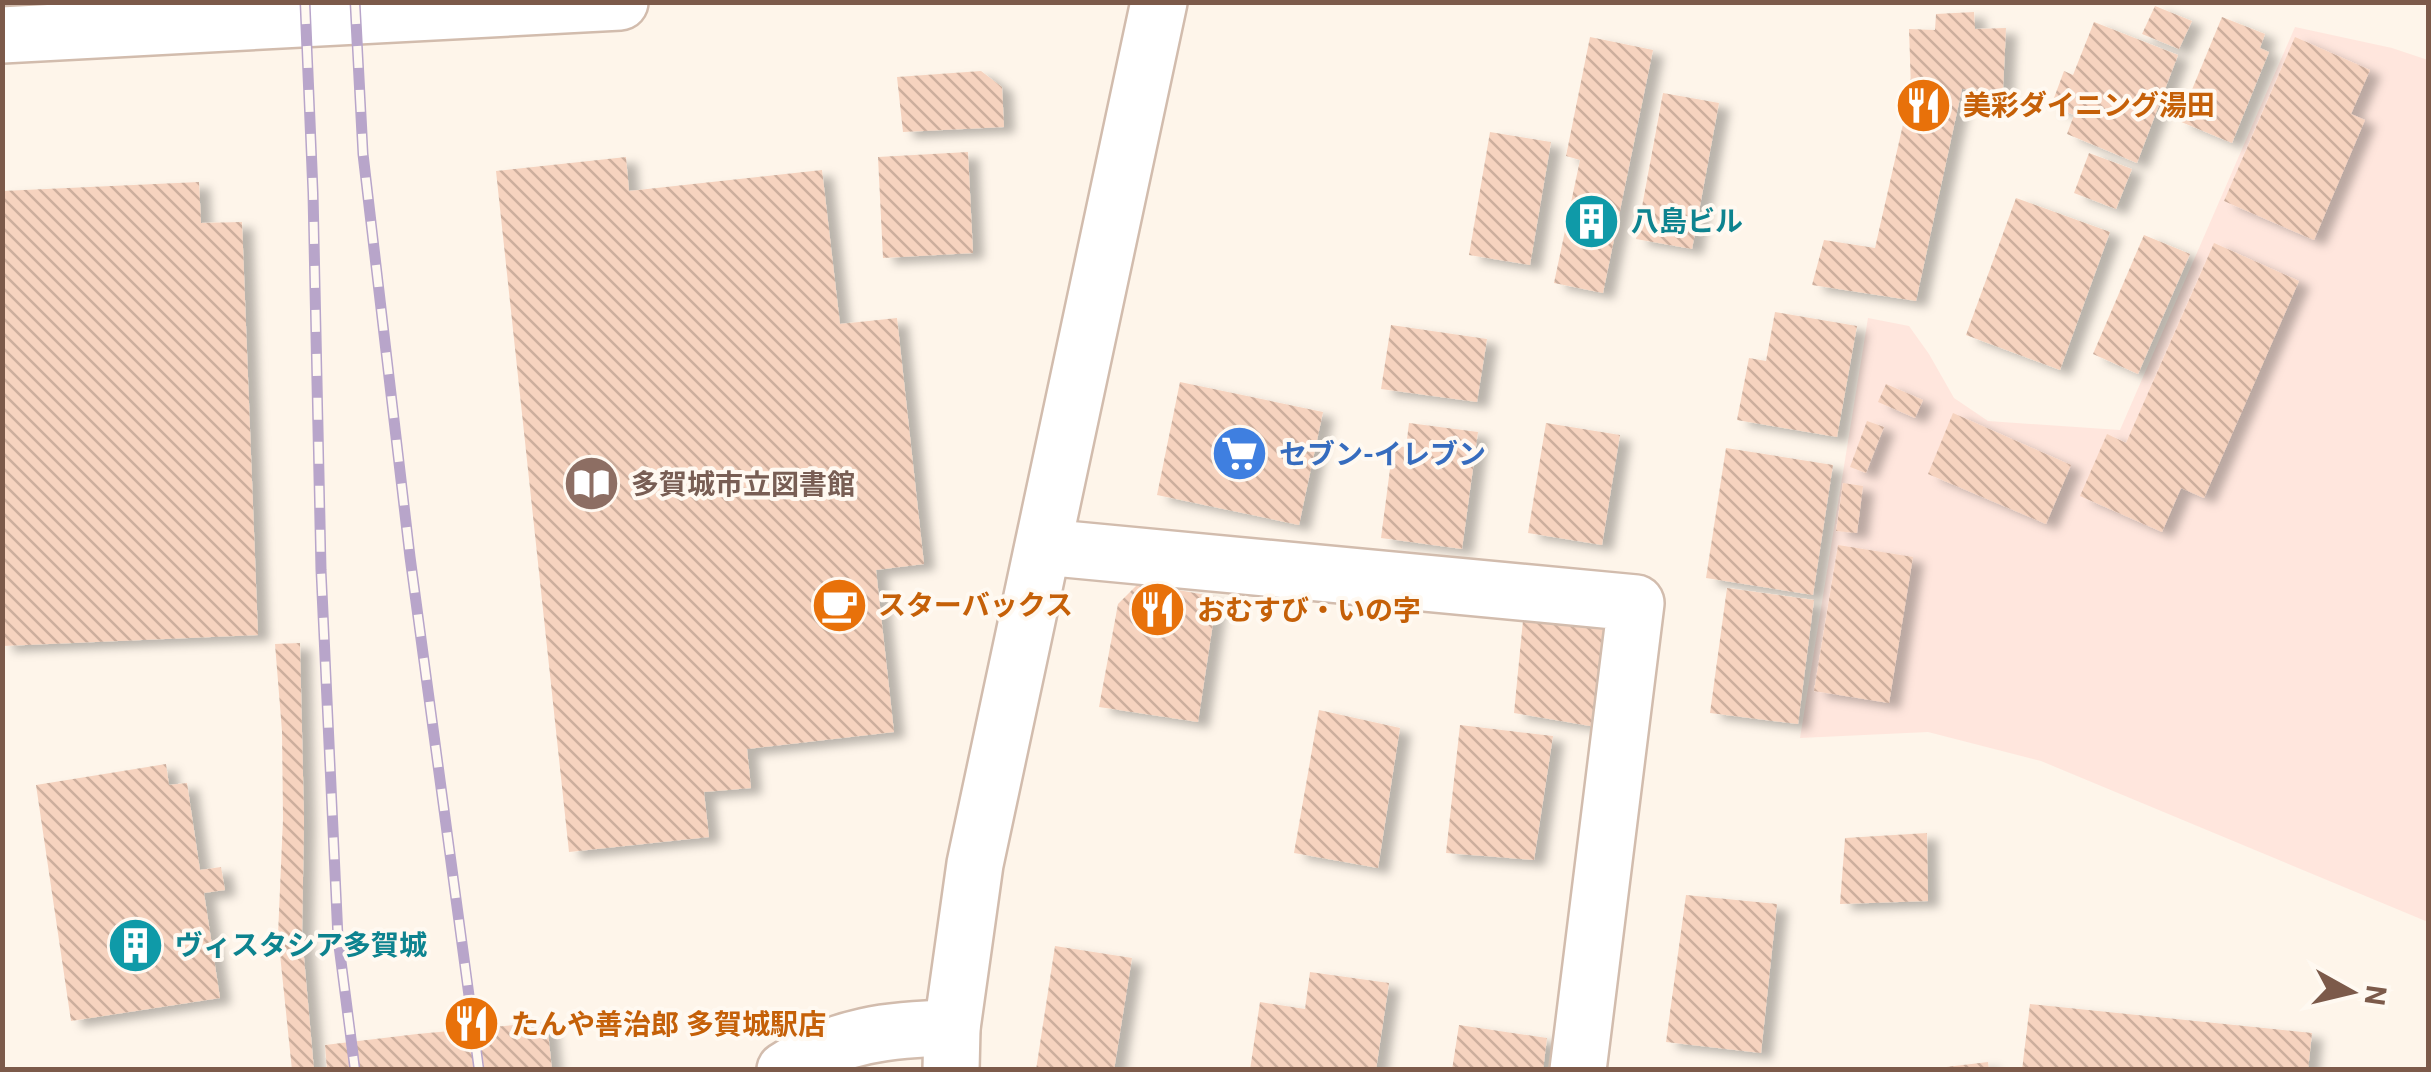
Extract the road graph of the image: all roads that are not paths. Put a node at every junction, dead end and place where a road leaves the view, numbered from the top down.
1 (620, 2) edge
2 (1159, 2) edge
3 (245, 12) edge
4 (2, 35) edge
5 (1044, 547) junction
6 (952, 1049) edge
7 (785, 1070) edge
8 (1578, 1070) edge

1 - 3 street
2 - 5 street
3 - 4 street
5 - 6 street
5 - 8 street
6 - 7 street

